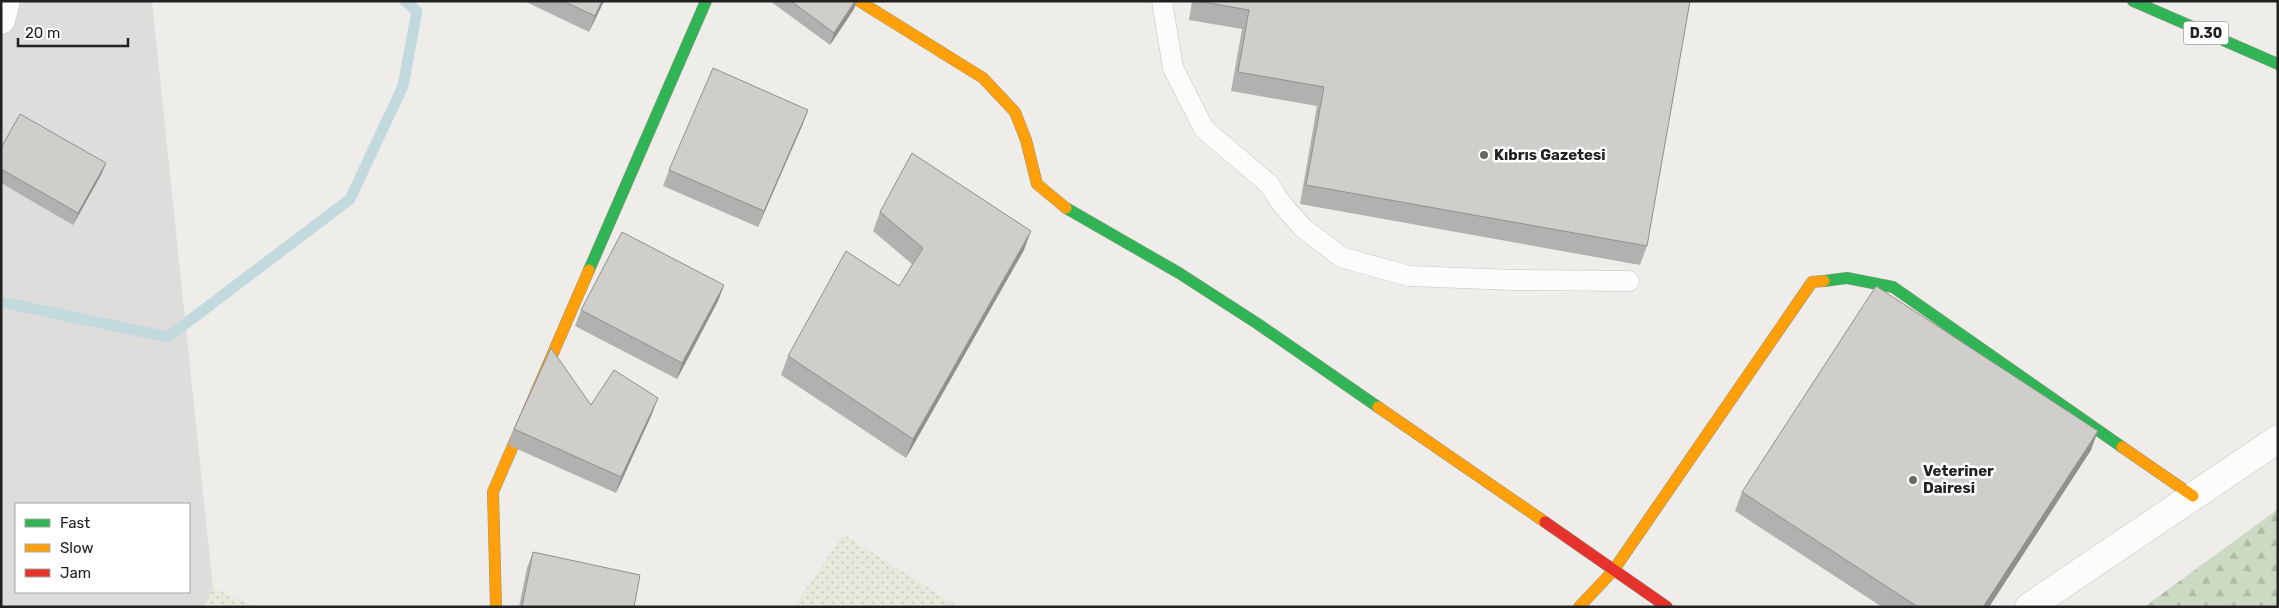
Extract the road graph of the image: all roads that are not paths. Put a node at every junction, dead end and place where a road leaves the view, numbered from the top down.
1 (6, 1) edge
2 (706, 1) edge
3 (859, 1) edge
4 (1162, 1) edge
5 (2134, 1) edge
6 (1, 20) edge
7 (2278, 64) edge
8 (1629, 281) dead end
9 (2278, 439) edge
10 (2193, 496) junction
11 (1613, 571) junction
12 (496, 607) edge
13 (1579, 607) edge
14 (1667, 607) edge
15 (2029, 607) edge

1 - 6 street
2 - 12 main road
3 - 11 main road
4 - 8 lane
5 - 7 main road, D.30
9 - 10 street
10 - 11 main road
10 - 15 street
11 - 13 main road
11 - 14 main road

